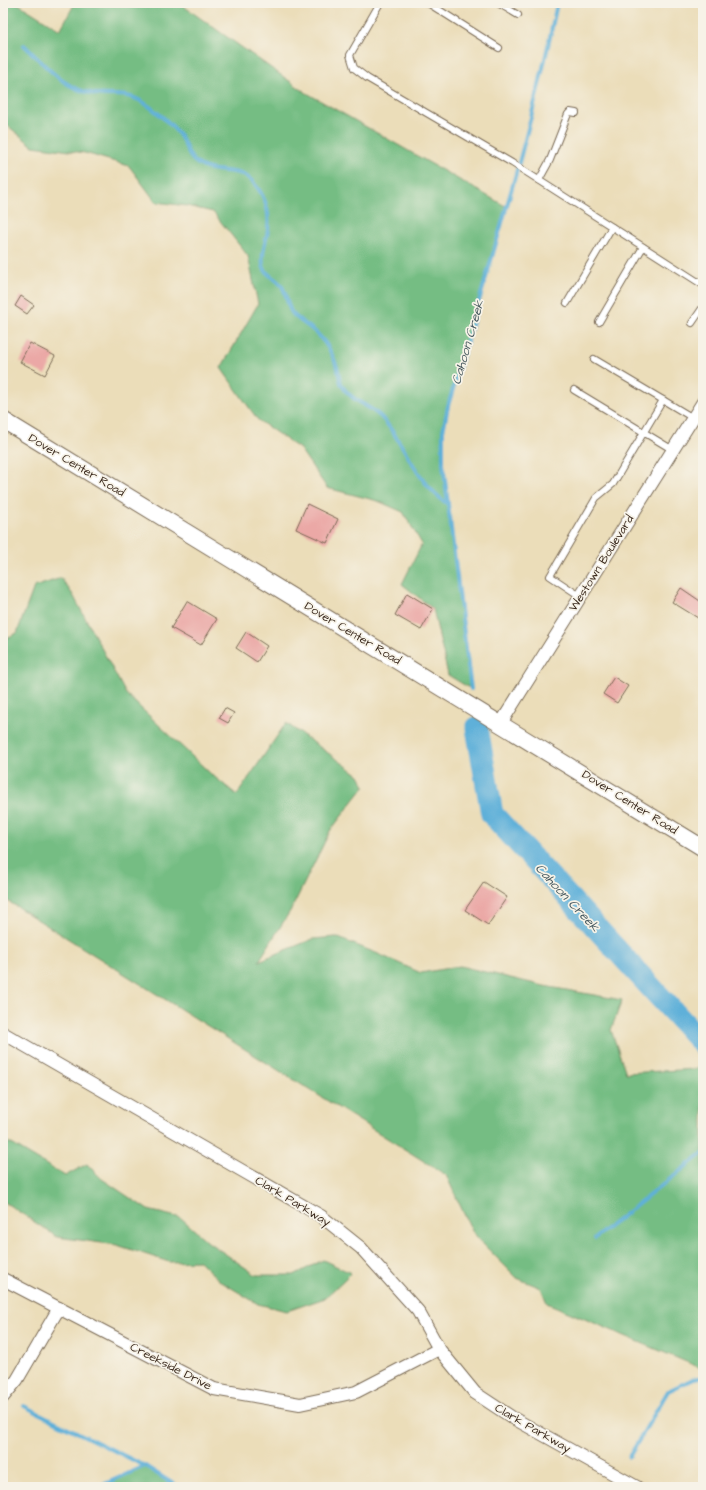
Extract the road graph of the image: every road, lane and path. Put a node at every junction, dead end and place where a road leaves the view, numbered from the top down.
1 (380, 3) edge
2 (428, 3) edge
3 (498, 3) edge
4 (518, 15) dead end
5 (500, 48) dead end
6 (576, 113) dead end
7 (539, 180) junction
8 (612, 227) junction
9 (643, 247) junction
10 (703, 285) edge
11 (567, 303) dead end
12 (703, 307) edge
13 (599, 322) dead end
14 (692, 323) dead end
15 (594, 359) dead end
16 (574, 390) dead end
17 (663, 400) junction
18 (703, 402) edge
19 (693, 418) junction
20 (3, 420) edge
21 (644, 431) junction
22 (673, 450) junction
23 (580, 596) junction
24 (500, 723) junction
25 (703, 848) edge
26 (3, 1033) edge
27 (3, 1278) edge
28 (58, 1308) junction
29 (439, 1349) junction
30 (3, 1397) edge
31 (636, 1487) edge

1 - 7 lane
2 - 5 lane
3 - 4 lane
6 - 7 lane
7 - 8 lane
8 - 9 lane
8 - 11 lane
9 - 10 lane
9 - 13 lane
12 - 14 lane
15 - 17 lane
16 - 21 lane
17 - 19 lane
17 - 21 lane
18 - 19 street, Westown Boulevard
19 - 22 street, Westown Boulevard
20 - 24 street, Dover Center Road
21 - 22 lane
21 - 23 lane
22 - 23 street, Westown Boulevard
23 - 24 street, Westown Boulevard
24 - 25 street, Dover Center Road
26 - 29 street, Clark Parkway
27 - 28 street, Creekside Drive
28 - 29 street, Creekside Drive
28 - 30 street
29 - 31 street, Clark Parkway

